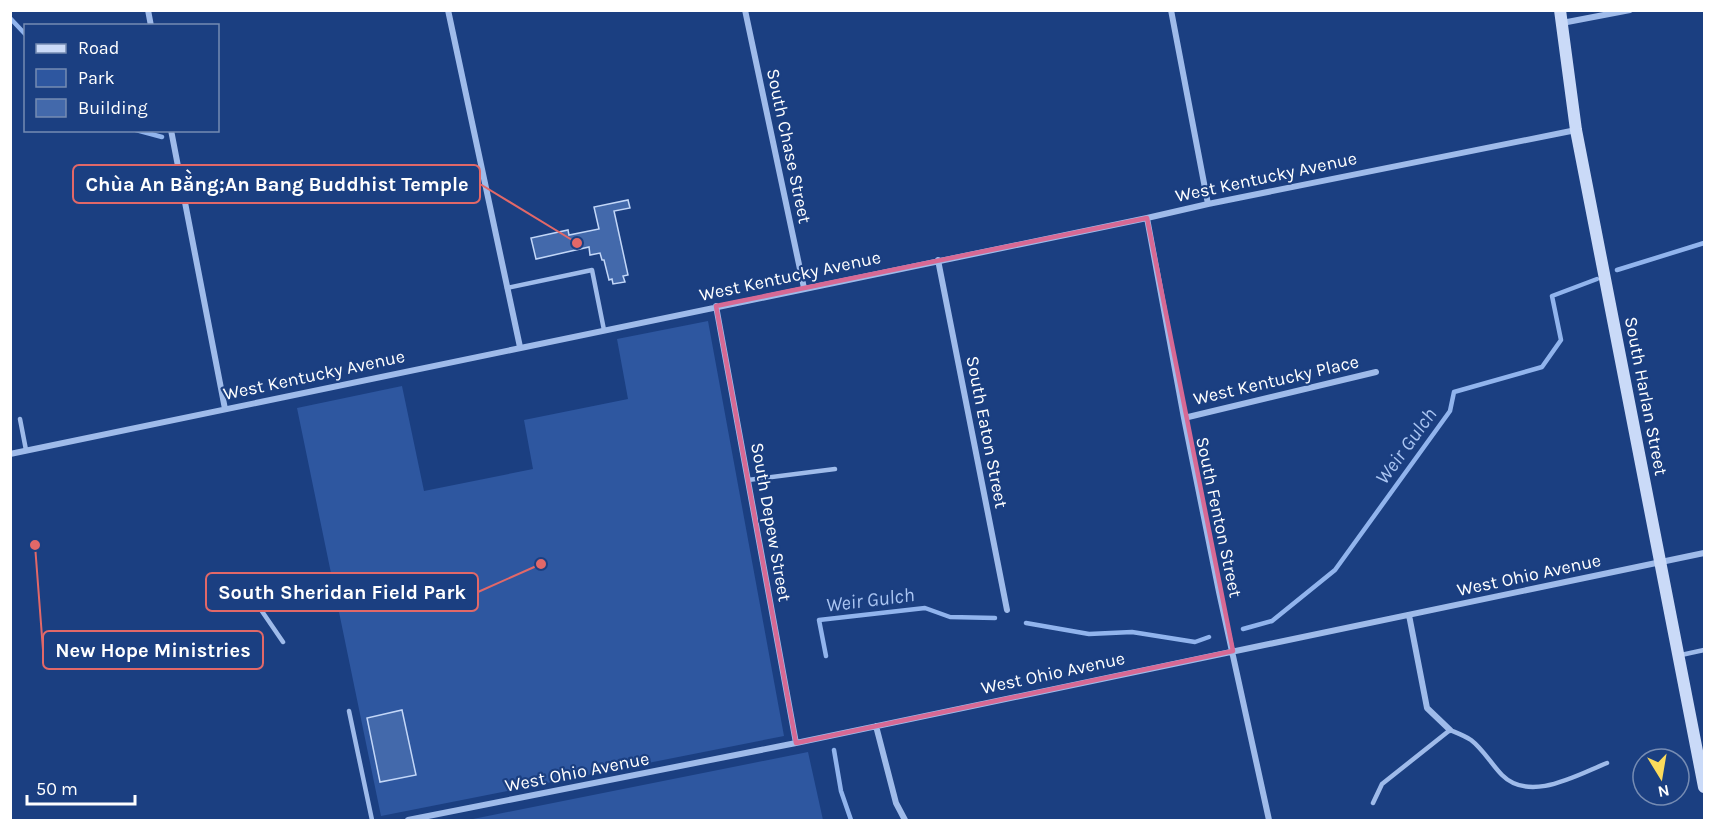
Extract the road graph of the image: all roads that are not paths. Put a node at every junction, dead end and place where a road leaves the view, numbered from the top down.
1 (448, 10) edge
2 (745, 10) edge
3 (1171, 10) edge
4 (1630, 10) edge
5 (1561, 17) edge
6 (1576, 130) junction
7 (171, 132) edge
8 (1209, 204) junction
9 (1147, 218) junction
10 (938, 261) junction
11 (507, 288) junction
12 (804, 288) junction
13 (716, 306) junction
14 (604, 330) junction
15 (520, 347) junction
16 (1376, 372) dead end
17 (225, 409) junction
18 (1184, 418) junction
19 (20, 419) dead end
20 (26, 450) junction
21 (10, 454) edge
22 (835, 469) dead end
23 (748, 480) junction
24 (1704, 553) edge
25 (1660, 562) junction
26 (240, 600) dead end
27 (1008, 610) dead end
28 (1409, 615) junction
29 (283, 642) dead end
30 (1704, 650) edge
31 (1233, 651) junction
32 (1678, 656) junction
33 (349, 711) dead end
34 (876, 726) junction
35 (1450, 730) junction
36 (796, 743) junction
37 (1607, 763) dead end
38 (1704, 787) edge
39 (1373, 803) dead end
40 (372, 820) edge
41 (408, 820) edge
42 (906, 820) edge
43 (1269, 820) edge

1 - 11 street
2 - 12 street, South Chase Street
3 - 8 street
4 - 5 street
5 - 6 street, South Harlan Street
6 - 8 street, West Kentucky Avenue
6 - 25 street, South Harlan Street
7 - 17 street
8 - 9 street, West Kentucky Avenue
9 - 10 street, West Kentucky Avenue
9 - 18 street, South Fenton Street
10 - 12 street, West Kentucky Avenue
10 - 27 street, South Eaton Street
11 - 14 lane
11 - 15 street
12 - 13 street, West Kentucky Avenue
13 - 14 street, West Kentucky Avenue
13 - 23 street, South Depew Street
14 - 15 street, West Kentucky Avenue
15 - 17 street, West Kentucky Avenue
16 - 18 street, West Kentucky Place
17 - 20 street, West Kentucky Avenue
18 - 31 street, South Fenton Street
19 - 20 lane
20 - 21 street, West Kentucky Avenue
22 - 23 lane
23 - 36 street, South Depew Street
24 - 25 street, West Ohio Avenue
25 - 28 street, West Ohio Avenue
25 - 32 street, South Harlan Street
26 - 29 lane
28 - 31 street, West Ohio Avenue
28 - 35 street
30 - 32 lane
31 - 34 street, West Ohio Avenue
31 - 43 street, South Fenton Street
32 - 38 street, South Harlan Street
33 - 40 lane
34 - 36 street, West Ohio Avenue
34 - 42 street
35 - 37 lane
35 - 39 lane
36 - 41 street, West Ohio Avenue

